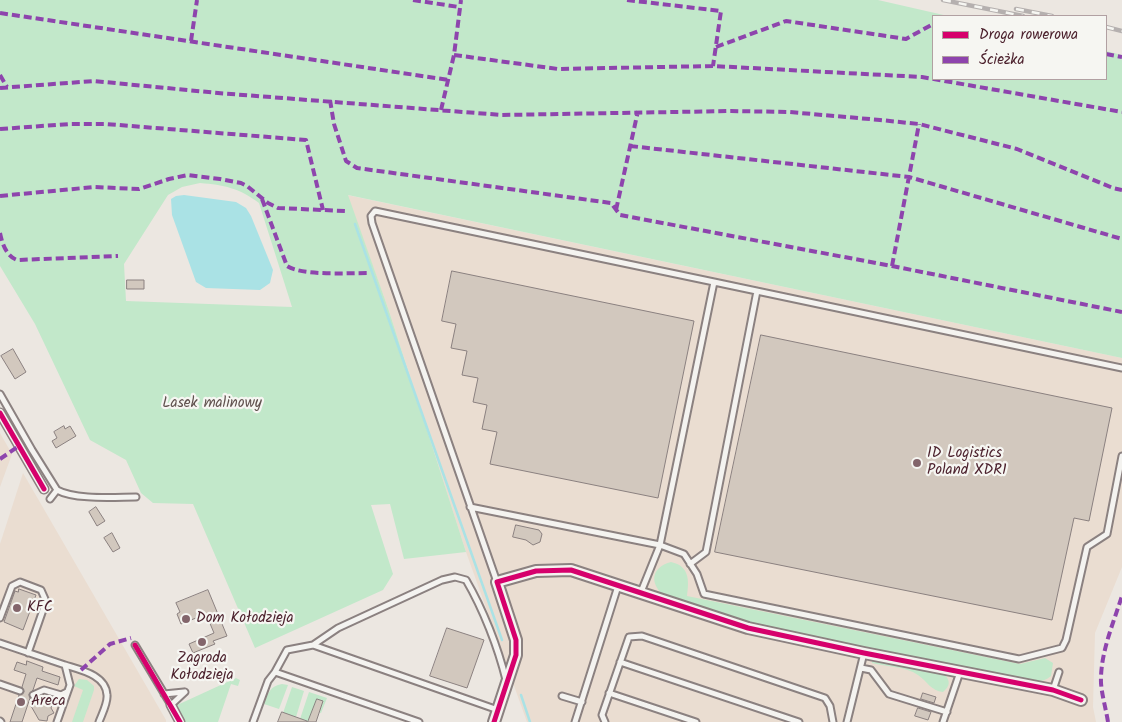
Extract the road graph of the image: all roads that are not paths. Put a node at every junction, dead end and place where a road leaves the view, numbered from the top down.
1 (714, 282) junction
2 (757, 291) junction
3 (1122, 368) edge
4 (0, 394) edge
5 (0, 413) edge
6 (1122, 456) edge
7 (44, 489) dead end
8 (57, 490) junction
9 (136, 497) dead end
10 (50, 499) dead end
11 (470, 506) junction
12 (660, 545) junction
13 (690, 564) junction
14 (497, 582) junction
15 (618, 585) junction
16 (641, 592) junction
17 (0, 618) edge
18 (0, 643) edge
19 (313, 644) junction
20 (135, 645) dead end
21 (28, 653) junction
22 (864, 653) junction
23 (620, 662) junction
24 (65, 665) junction
25 (861, 668) junction
26 (275, 672) junction
27 (960, 672) junction
28 (1058, 672) dead end
29 (507, 683) junction
30 (0, 684) edge
31 (1053, 690) junction
32 (20, 691) dead end
33 (67, 692) junction
34 (609, 693) junction
35 (164, 694) junction
36 (33, 695) dead end
37 (562, 696) dead end
38 (1081, 700) dead end
39 (582, 702) junction
40 (171, 705) junction
41 (498, 710) junction
42 (947, 712) junction
43 (406, 720) edge
44 (57, 722) edge
45 (99, 722) edge
46 (180, 722) edge
47 (253, 722) edge
48 (419, 722) edge
49 (494, 722) edge
50 (575, 722) edge
51 (605, 722) edge
52 (696, 722) edge
53 (799, 722) edge
54 (833, 722) edge
55 (847, 722) edge
56 (943, 722) edge

1 - 2 lane
1 - 11 lane
1 - 12 lane
2 - 3 lane
2 - 13 lane
4 - 8 lane
5 - 7 street
6 - 13 lane
8 - 9 lane
8 - 10 lane
11 - 12 lane
11 - 14 lane
12 - 13 lane
12 - 16 lane
14 - 15 street
14 - 29 street
15 - 16 street
15 - 39 lane
16 - 22 street
17 - 21 lane
18 - 21 lane
19 - 26 lane
19 - 29 lane
19 - 41 lane
20 - 35 lane
21 - 24 lane
22 - 25 lane
22 - 27 street
23 - 34 lane
23 - 53 lane
23 - 54 lane
24 - 33 lane
24 - 45 lane
25 - 42 lane
25 - 55 lane
26 - 43 lane
26 - 47 lane
27 - 31 street
27 - 42 lane
28 - 31 lane
29 - 41 street
30 - 32 lane
31 - 38 street
33 - 36 lane
33 - 44 lane
34 - 51 lane
34 - 52 lane
35 - 40 lane
35 - 40 lane
37 - 39 lane
39 - 50 lane
40 - 46 street
41 - 49 street
42 - 56 lane
43 - 48 lane

